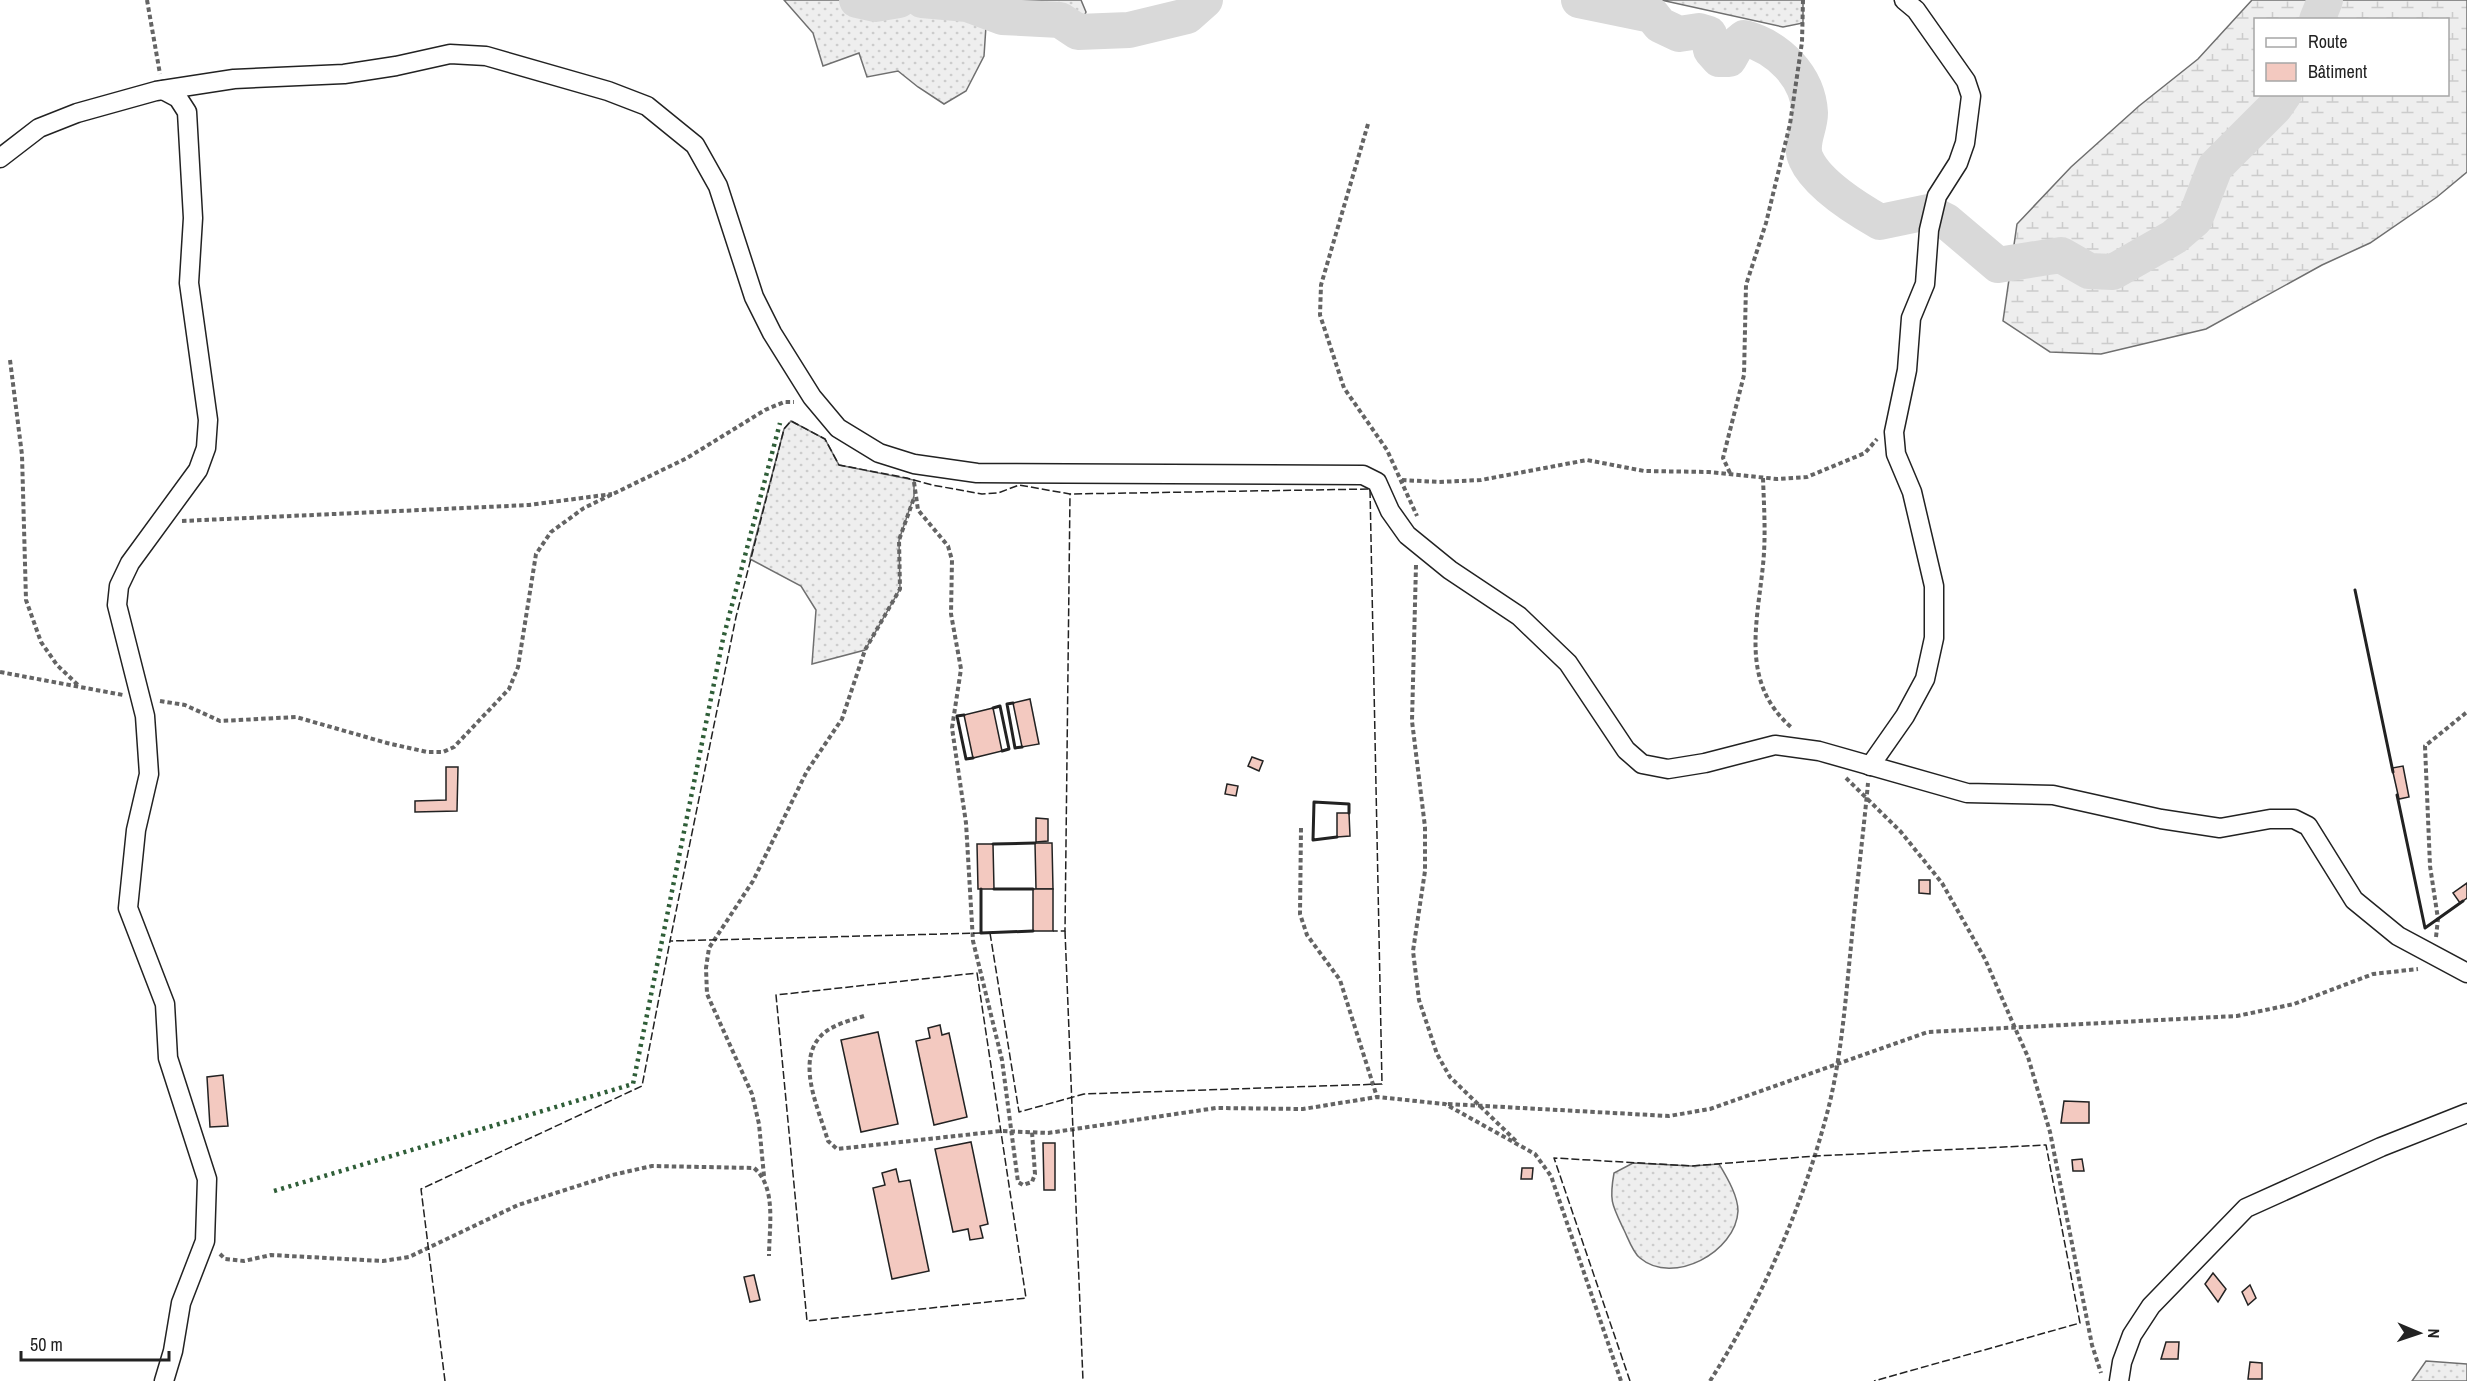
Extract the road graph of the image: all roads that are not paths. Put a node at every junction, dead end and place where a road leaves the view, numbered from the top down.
1 (1904, 0) edge
2 (163, 90) junction
3 (0, 158) edge
4 (1870, 766) junction
5 (2467, 973) edge
6 (2467, 1113) edge
7 (2111, 1378) edge
8 (164, 1381) edge

1 - 4 street
2 - 3 street
2 - 4 street
2 - 8 street
4 - 5 street
6 - 7 street

